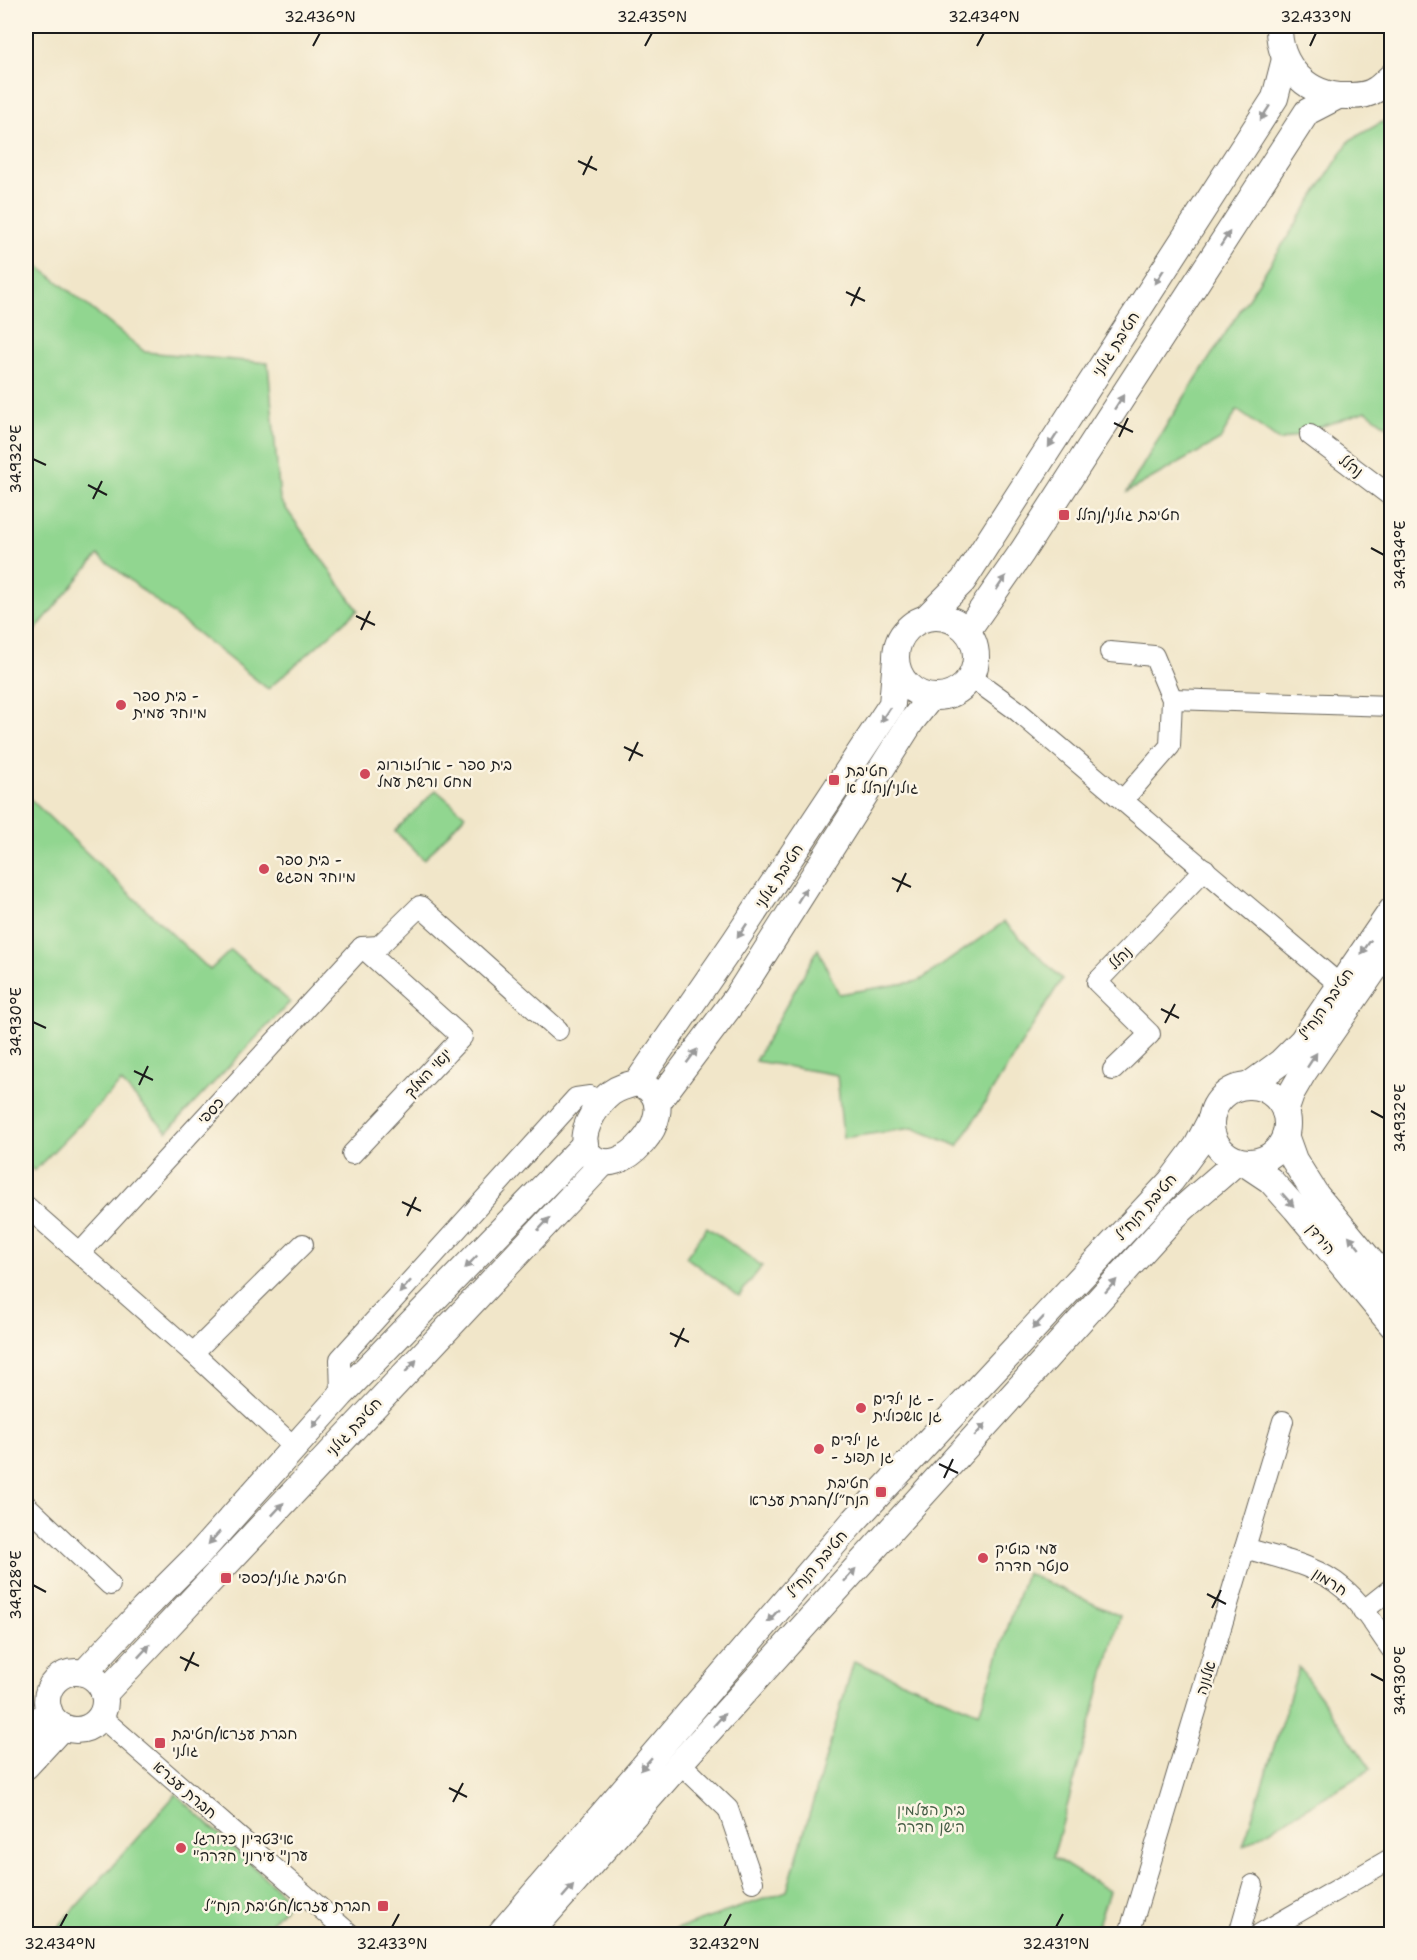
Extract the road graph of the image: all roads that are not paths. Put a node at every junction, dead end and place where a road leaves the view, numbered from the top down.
1 (1279, 26) edge
2 (1285, 59) junction
3 (1392, 76) edge
4 (1336, 97) junction
5 (1310, 435) dead end
6 (1392, 497) edge
7 (927, 617) junction
8 (967, 631) junction
9 (1110, 652) dead end
10 (896, 659) junction
11 (971, 677) junction
12 (931, 697) junction
13 (1172, 699) junction
14 (1392, 706) edge
15 (1124, 800) junction
16 (1205, 869) junction
17 (1392, 910) edge
18 (1392, 944) edge
19 (362, 947) junction
20 (1340, 985) junction
21 (558, 1030) dead end
22 (1113, 1070) dead end
23 (637, 1083) junction
24 (1248, 1086) junction
25 (601, 1101) junction
26 (657, 1103) junction
27 (1211, 1119) junction
28 (1285, 1124) junction
29 (585, 1144) junction
30 (352, 1154) dead end
31 (604, 1162) junction
32 (1240, 1162) junction
33 (26, 1206) edge
34 (303, 1244) dead end
35 (80, 1253) junction
36 (1392, 1287) edge
37 (1392, 1324) edge
38 (193, 1353) junction
39 (341, 1395) junction
40 (1283, 1421) dead end
41 (294, 1447) junction
42 (26, 1505) edge
43 (1245, 1548) junction
44 (110, 1584) dead end
45 (1392, 1588) edge
46 (1363, 1611) junction
47 (1392, 1650) edge
48 (84, 1673) junction
49 (103, 1705) junction
50 (56, 1719) junction
51 (26, 1734) edge
52 (680, 1763) junction
53 (26, 1766) edge
54 (1392, 1858) edge
55 (753, 1882) dead end
56 (1253, 1885) dead end
57 (350, 1935) edge
58 (500, 1935) edge
59 (529, 1935) edge
60 (1129, 1935) edge
61 (1239, 1935) edge
62 (1260, 1935) edge

1 - 2 street
2 - 4 street
2 -> 7 street, חטיבת גולני
3 - 4 street
8 -> 4 street
5 - 6 street, נהלל
7 - 8 street
7 - 10 street
8 - 11 street
9 - 13 street
10 - 12 street
10 -> 23 street, חטיבת גולני
11 - 12 street
11 - 15 street
26 -> 12 street, חטיבת גולני
13 - 14 street
13 - 15 street
15 - 16 street
16 - 20 street
16 - 22 street, נהלל
17 -> 20 street, חטיבת הנח"ל
28 -> 18 street, חטיבת הנח"ל
19 - 21 street, כספי
19 - 30 street, ינאי המלך
19 - 35 street, כספי
20 - 24 street, חטיבת הנח"ל
23 - 25 street
23 - 26 street
24 - 27 street
24 - 28 street
25 - 29 street
25 -> 39 street, חטיבת גולני
26 - 31 street
27 - 32 street
27 -> 58 street, חטיבת הנח״ל
28 - 32 street
36 -> 28 street, הירדן
29 - 31 street
29 -> 39 street, חטיבת גולני
49 -> 31 street, חטיבת גולני
32 -> 37 street, הירדן
52 -> 32 street, חטיבת הנח״ל
33 - 35 street
34 - 38 street
35 - 38 street
38 - 41 street
39 -> 41 street, חטיבת גולני
40 - 43 street, אלונה
41 -> 48 street, חטיבת גולני
42 - 44 street
43 - 46 street, חרמון
43 - 60 street, אלונה
45 - 46 street
46 - 47 street, חרמון
48 - 49 street
48 - 50 street
49 - 50 street
49 - 57 street, חברת עזרא
50 - 51 street
50 - 53 street
52 - 55 street
59 -> 52 street, חטיבת הנח״ל
54 - 62 street
56 - 61 street

